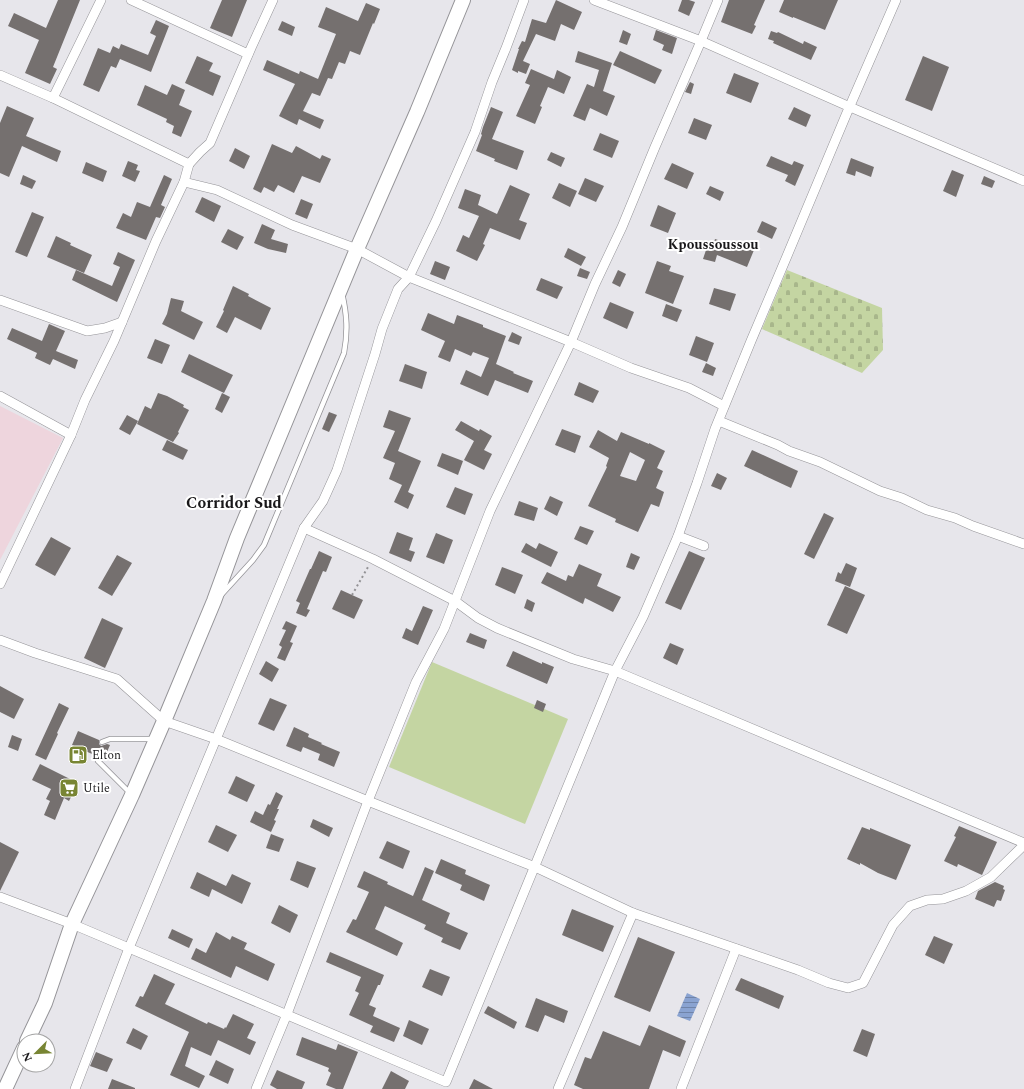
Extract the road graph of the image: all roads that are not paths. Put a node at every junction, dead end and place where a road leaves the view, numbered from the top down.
1 (101, 0) edge
2 (131, 0) edge
3 (273, 0) edge
4 (463, 0) edge
5 (524, 0) edge
6 (594, 0) edge
7 (718, 0) edge
8 (896, 0) edge
9 (702, 41) junction
10 (248, 54) junction
11 (0, 75) edge
12 (53, 98) junction
13 (850, 107) junction
14 (189, 164) junction
15 (1024, 180) edge
16 (184, 182) junction
17 (357, 249) junction
18 (409, 277) junction
19 (341, 287) junction
20 (0, 300) edge
21 (122, 322) junction
22 (571, 342) junction
23 (0, 396) edge
24 (724, 406) junction
25 (719, 421) junction
26 (71, 435) junction
27 (304, 528) junction
28 (678, 536) junction
29 (1024, 544) edge
30 (704, 546) dead end
31 (0, 584) edge
32 (455, 601) junction
33 (212, 604) junction
34 (0, 640) edge
35 (615, 671) junction
36 (164, 721) junction
37 (156, 739) junction
38 (216, 739) junction
39 (102, 742) dead end
40 (96, 755) dead end
41 (132, 795) junction
42 (368, 801) junction
43 (1024, 844) edge
44 (535, 868) junction
45 (0, 897) edge
46 (633, 913) junction
47 (72, 924) junction
48 (129, 948) junction
49 (736, 949) junction
50 (287, 1014) junction
51 (31, 1033) edge
52 (16, 1065) edge
53 (445, 1085) edge
54 (5, 1089) edge
55 (75, 1089) edge
56 (256, 1089) edge
57 (558, 1089) edge
58 (681, 1089) edge

1 - 12 street
2 - 10 street
3 - 10 street
4 - 17 highway
5 - 18 street
6 - 9 street
7 - 9 street
8 - 13 street
9 - 13 street
9 - 22 street
10 - 14 street
11 - 12 street
12 - 14 street
13 - 15 street
13 - 24 street
14 - 16 street
16 - 17 street
16 - 21 street
17 - 18 street
17 - 19 highway
18 - 22 street
18 - 27 street
19 - 33 highway
19 - 33 lane
20 - 21 street
21 - 26 street
22 - 24 street
22 - 32 street
23 - 26 street
24 - 25 street
25 - 28 street
25 - 29 street
26 - 31 street
27 - 32 street
27 - 38 street
28 - 30 street
28 - 35 street
32 - 35 street
32 - 42 street
33 - 36 highway
34 - 36 street
35 - 43 street
35 - 44 street
36 - 37 highway
36 - 38 street
37 - 39 lane
37 - 41 highway
38 - 42 street
38 - 48 street
40 - 41 lane
41 - 47 highway
42 - 44 street
42 - 50 street
43 - 49 street
44 - 46 street
44 - 53 street
45 - 47 street
46 - 49 street
46 - 57 street
47 - 48 street
47 - 51 highway
48 - 50 street
48 - 55 street
49 - 58 street
50 - 53 street
50 - 56 street
52 - 54 highway

